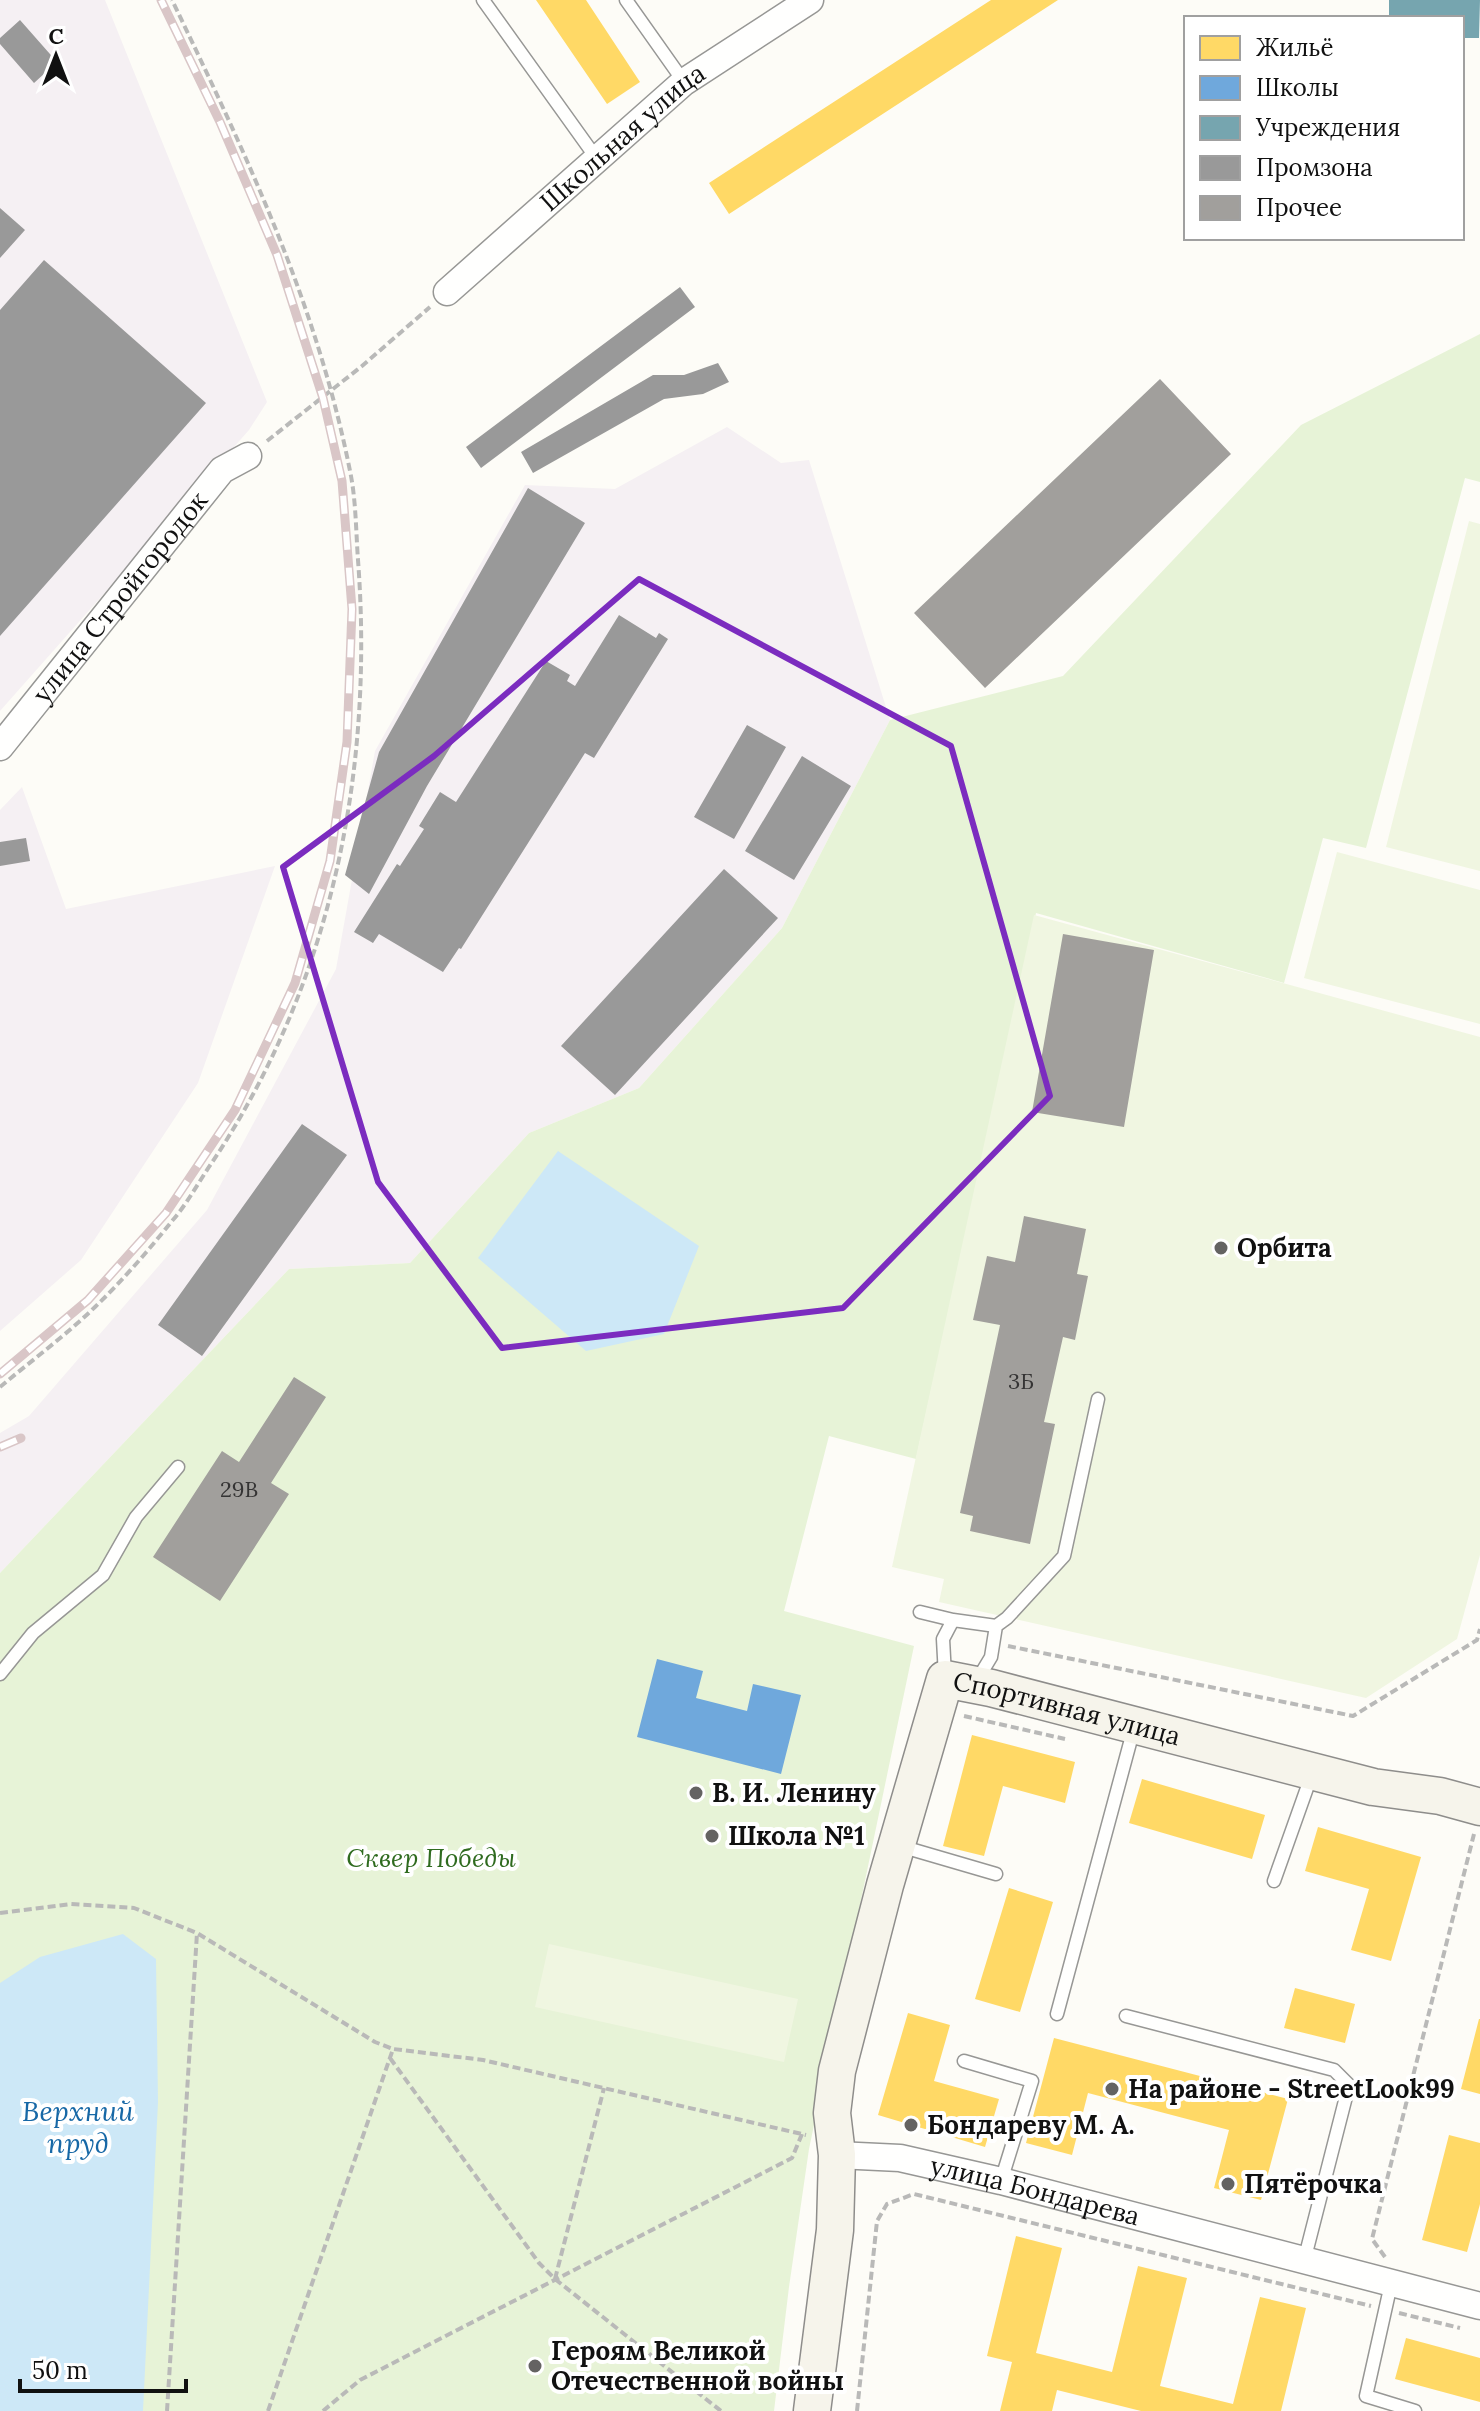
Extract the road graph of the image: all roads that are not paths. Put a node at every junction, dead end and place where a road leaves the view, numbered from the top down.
1 (483, 0) edge
2 (626, 0) edge
3 (810, 0) edge
4 (684, 82) junction
5 (597, 159) junction
6 (447, 292) road end
7 (248, 456) road end
8 (0, 747) edge
9 (1098, 1399) dead end
10 (178, 1467) dead end
11 (920, 1612) dead end
12 (953, 1620) junction
13 (996, 1626) junction
14 (0, 1674) edge
15 (960, 1682) junction
16 (1135, 1725) junction
17 (1313, 1771) junction
18 (1478, 1814) edge
19 (897, 1845) junction
20 (996, 1874) dead end
21 (1274, 1881) dead end
22 (1057, 2014) dead end
23 (1126, 2016) dead end
24 (964, 2061) dead end
25 (827, 2146) junction
26 (1001, 2181) junction
27 (1304, 2261) junction
28 (1391, 2284) junction
29 (1480, 2306) edge
30 (812, 2411) edge
31 (1415, 2411) edge

1 - 5 lane
2 - 4 lane
3 - 4 street, Школьная улица
4 - 5 street, Школьная улица
5 - 6 street, Школьная улица
7 - 8 street, улица Стройгородок
9 - 13 lane
10 - 14 lane
11 - 12 lane
12 - 13 lane
12 - 15 lane
13 - 15 lane
15 - 16 street, Спортивная улица
15 - 19 street, Спортивная улица
16 - 17 street, Спортивная улица
16 - 22 lane
17 - 18 street, Спортивная улица
17 - 21 lane
19 - 20 lane
19 - 25 street, Спортивная улица
23 - 27 lane
24 - 26 lane
25 - 26 street, улица Бондарева
25 - 30 street
26 - 27 street, улица Бондарева
27 - 28 street, улица Бондарева
28 - 29 street, улица Бондарева
28 - 31 lane

